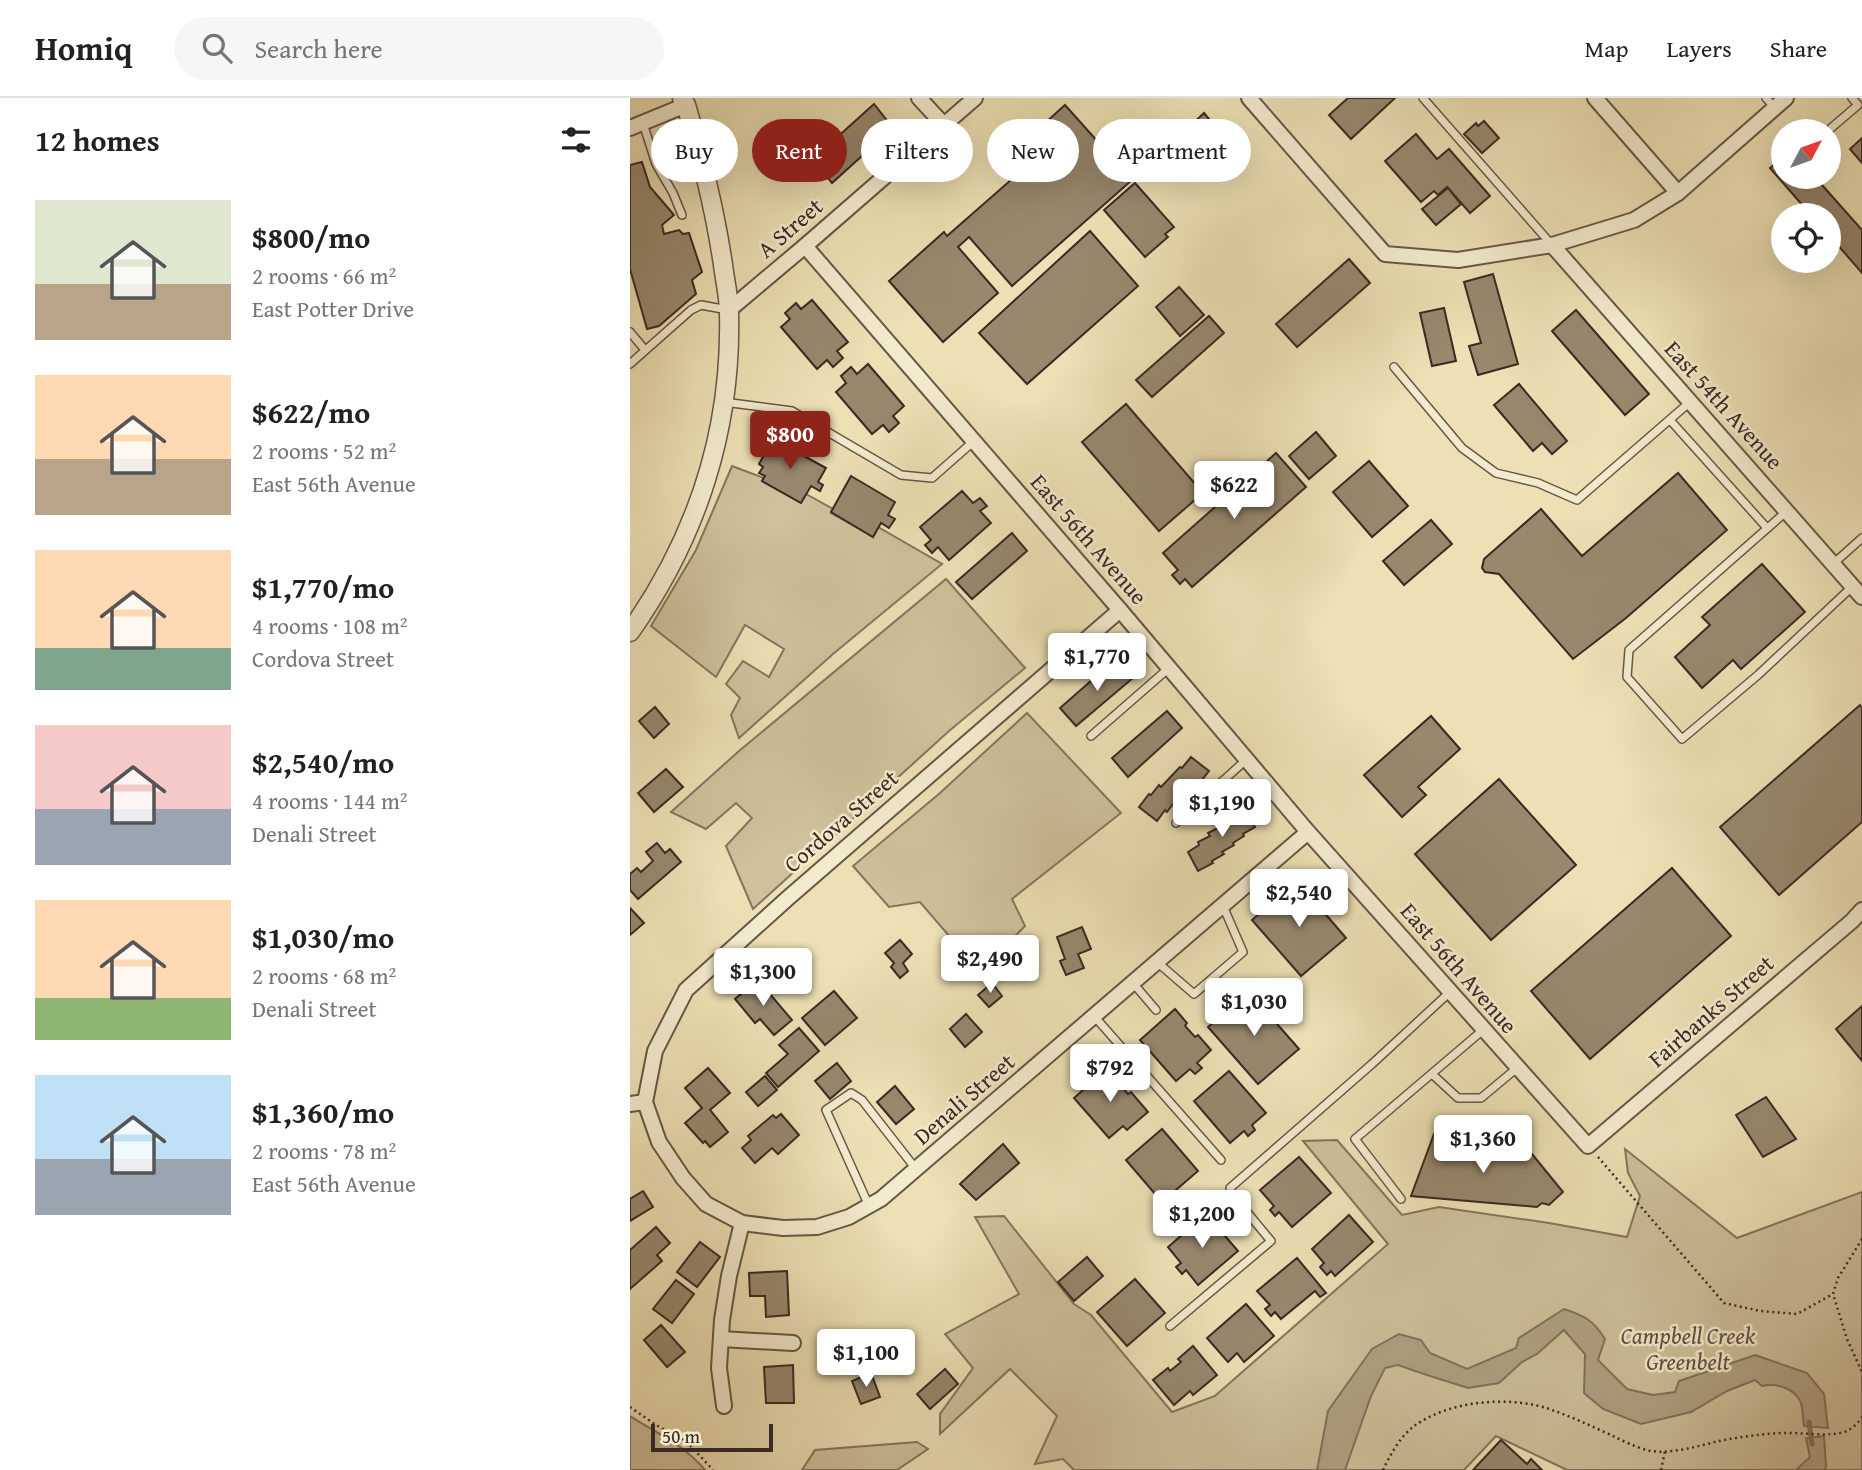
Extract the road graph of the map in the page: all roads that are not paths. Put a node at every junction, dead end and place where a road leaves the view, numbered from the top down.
1 (919, 98) edge
2 (975, 98) edge
3 (1249, 98) edge
4 (1423, 98) edge
5 (1595, 98) edge
6 (1852, 98) edge
7 (684, 101) edge
8 (1776, 101) edge
9 (938, 119) edge
10 (951, 119) edge
11 (1841, 120) edge
12 (636, 125) edge
13 (879, 182) edge
14 (1678, 193) junction
15 (682, 215) dead end
16 (1552, 245) junction
17 (805, 246) junction
18 (729, 310) junction
19 (630, 332) edge
20 (645, 350) junction
21 (630, 364) edge
22 (1394, 367) dead end
23 (723, 402) junction
24 (1691, 402) junction
25 (1670, 419) junction
26 (974, 441) junction
27 (1787, 510) junction
28 (1767, 528) junction
29 (1862, 538) edge
30 (1833, 564) junction
31 (1857, 591) edge
32 (1120, 610) junction
33 (630, 632) edge
34 (1169, 668) junction
35 (1091, 736) dead end
36 (1247, 759) junction
37 (1176, 823) dead end
38 (1308, 832) junction
39 (1223, 906) junction
40 (1862, 909) edge
41 (1157, 962) junction
42 (1133, 983) junction
43 (1450, 992) junction
44 (1156, 1010) dead end
45 (1094, 1016) junction
46 (1483, 1030) junction
47 (1517, 1068) junction
48 (1432, 1074) junction
49 (637, 1103) edge
50 (1588, 1146) joint
51 (1221, 1160) dead end
52 (916, 1170) junction
53 (1401, 1199) dead end
54 (869, 1206) junction
55 (742, 1223) junction
56 (1170, 1326) dead end
57 (721, 1339) junction
58 (793, 1343) dead end
59 (724, 1406) dead end

1 - 9 street
2 - 10 street, A Street
3 - 16 street
4 - 16 lane
5 - 14 street
6 - 11 lane
7 - 12 street
7 - 18 street
8 - 14 street
12 - 15 lane
13 - 17 street, A Street
14 - 16 street
16 - 24 street, East 54th Avenue
17 - 18 street, A Street
17 - 26 street, East 56th Avenue
18 - 20 lane
18 - 23 street
19 - 20 lane
20 - 21 lane
22 - 25 lane
23 - 26 lane
23 - 33 street
24 - 25 lane
24 - 27 street, East 54th Avenue
25 - 28 lane
26 - 32 street, East 56th Avenue
27 - 28 lane
27 - 30 street, East 54th Avenue
28 - 31 lane
29 - 30 lane
30 - 31 street, East 54th Avenue
32 - 34 street, East 56th Avenue
32 - 49 street, Cordova Street
34 - 35 lane
34 - 36 street, East 56th Avenue
36 - 37 lane
36 - 38 street, East 56th Avenue
38 - 39 street, Denali Street
38 - 43 street, East 56th Avenue
39 - 41 street, Denali Street
39 - 41 lane
40 - 50 street, Fairbanks Street
41 - 42 street, Denali Street
42 - 44 lane
42 - 45 street, Denali Street
43 - 46 street, East 56th Avenue
43 - 56 lane
45 - 51 lane
45 - 52 street, Denali Street
46 - 47 street, East 56th Avenue
46 - 48 lane
47 - 48 lane
47 - 50 street, East 56th Avenue
48 - 53 lane
49 - 55 street, Denali Street
52 - 54 street, Denali Street
52 - 54 lane
54 - 55 street, Denali Street
55 - 57 street
57 - 58 street
57 - 59 street

